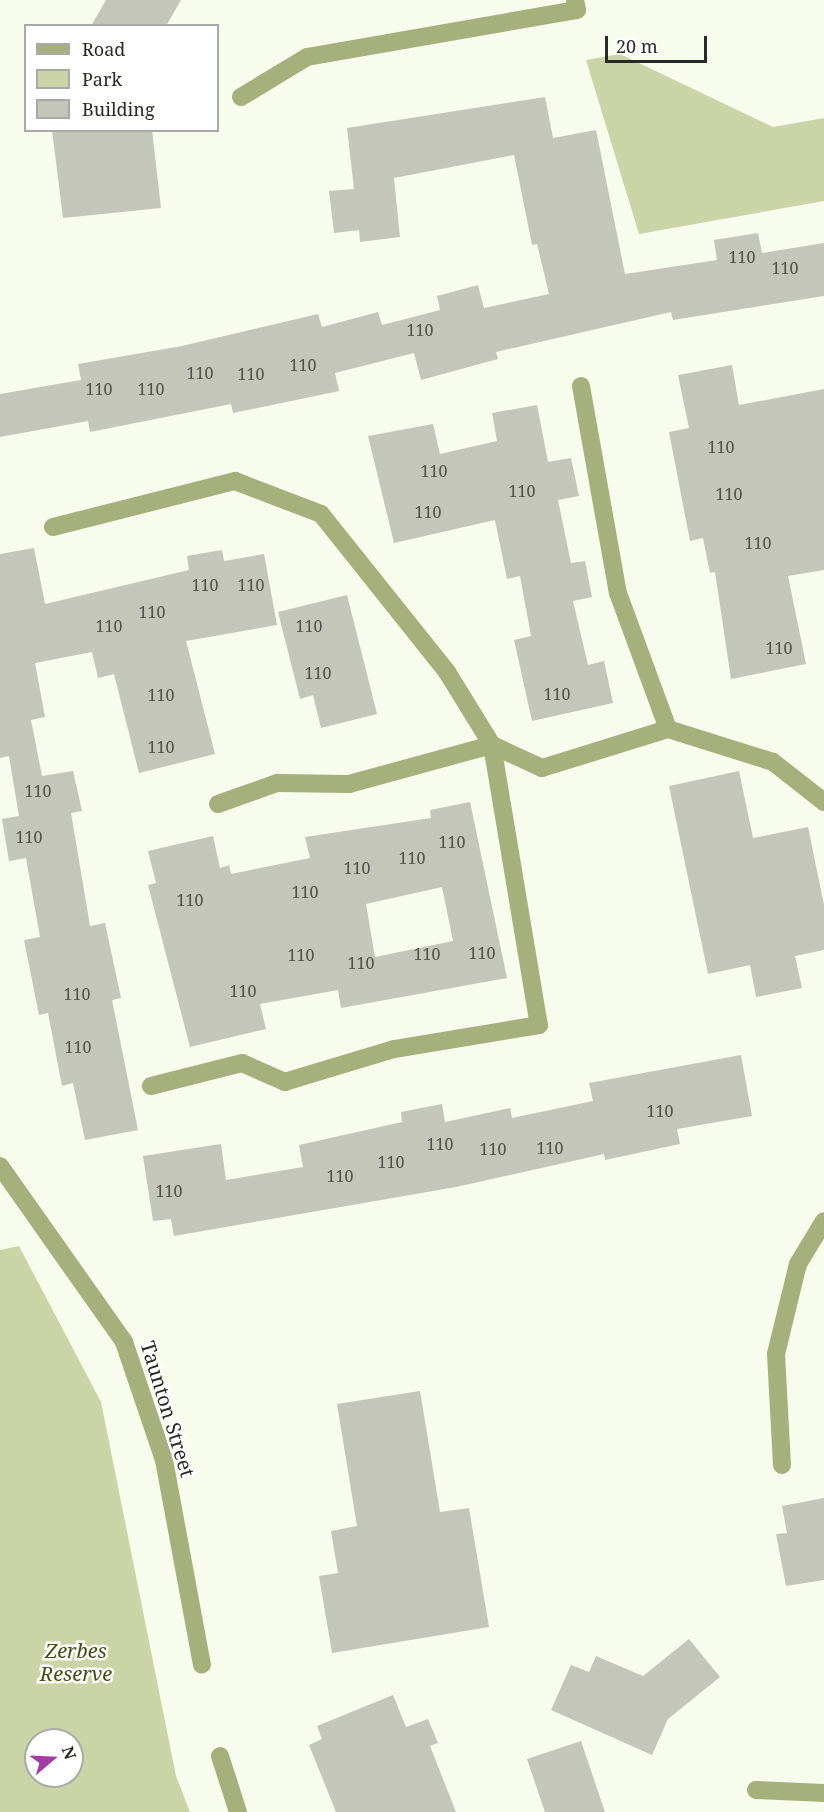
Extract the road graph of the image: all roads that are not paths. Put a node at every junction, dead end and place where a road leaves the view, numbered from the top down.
1 (575, 0) edge
2 (242, 97) dead end
3 (581, 386) dead end
4 (53, 527) dead end
5 (668, 729) junction
6 (492, 745) junction
7 (824, 802) edge
8 (218, 804) dead end
9 (151, 1086) dead end
10 (0, 1166) edge
11 (824, 1221) edge
12 (782, 1465) dead end
13 (202, 1665) dead end
14 (220, 1756) dead end
15 (756, 1790) dead end
16 (824, 1793) edge
17 (238, 1812) edge

1 - 2 street
3 - 5 street
4 - 6 street
5 - 6 street
5 - 7 street
6 - 8 street
6 - 9 street
10 - 13 street, Taunton Street
11 - 12 street
14 - 17 street
15 - 16 street

